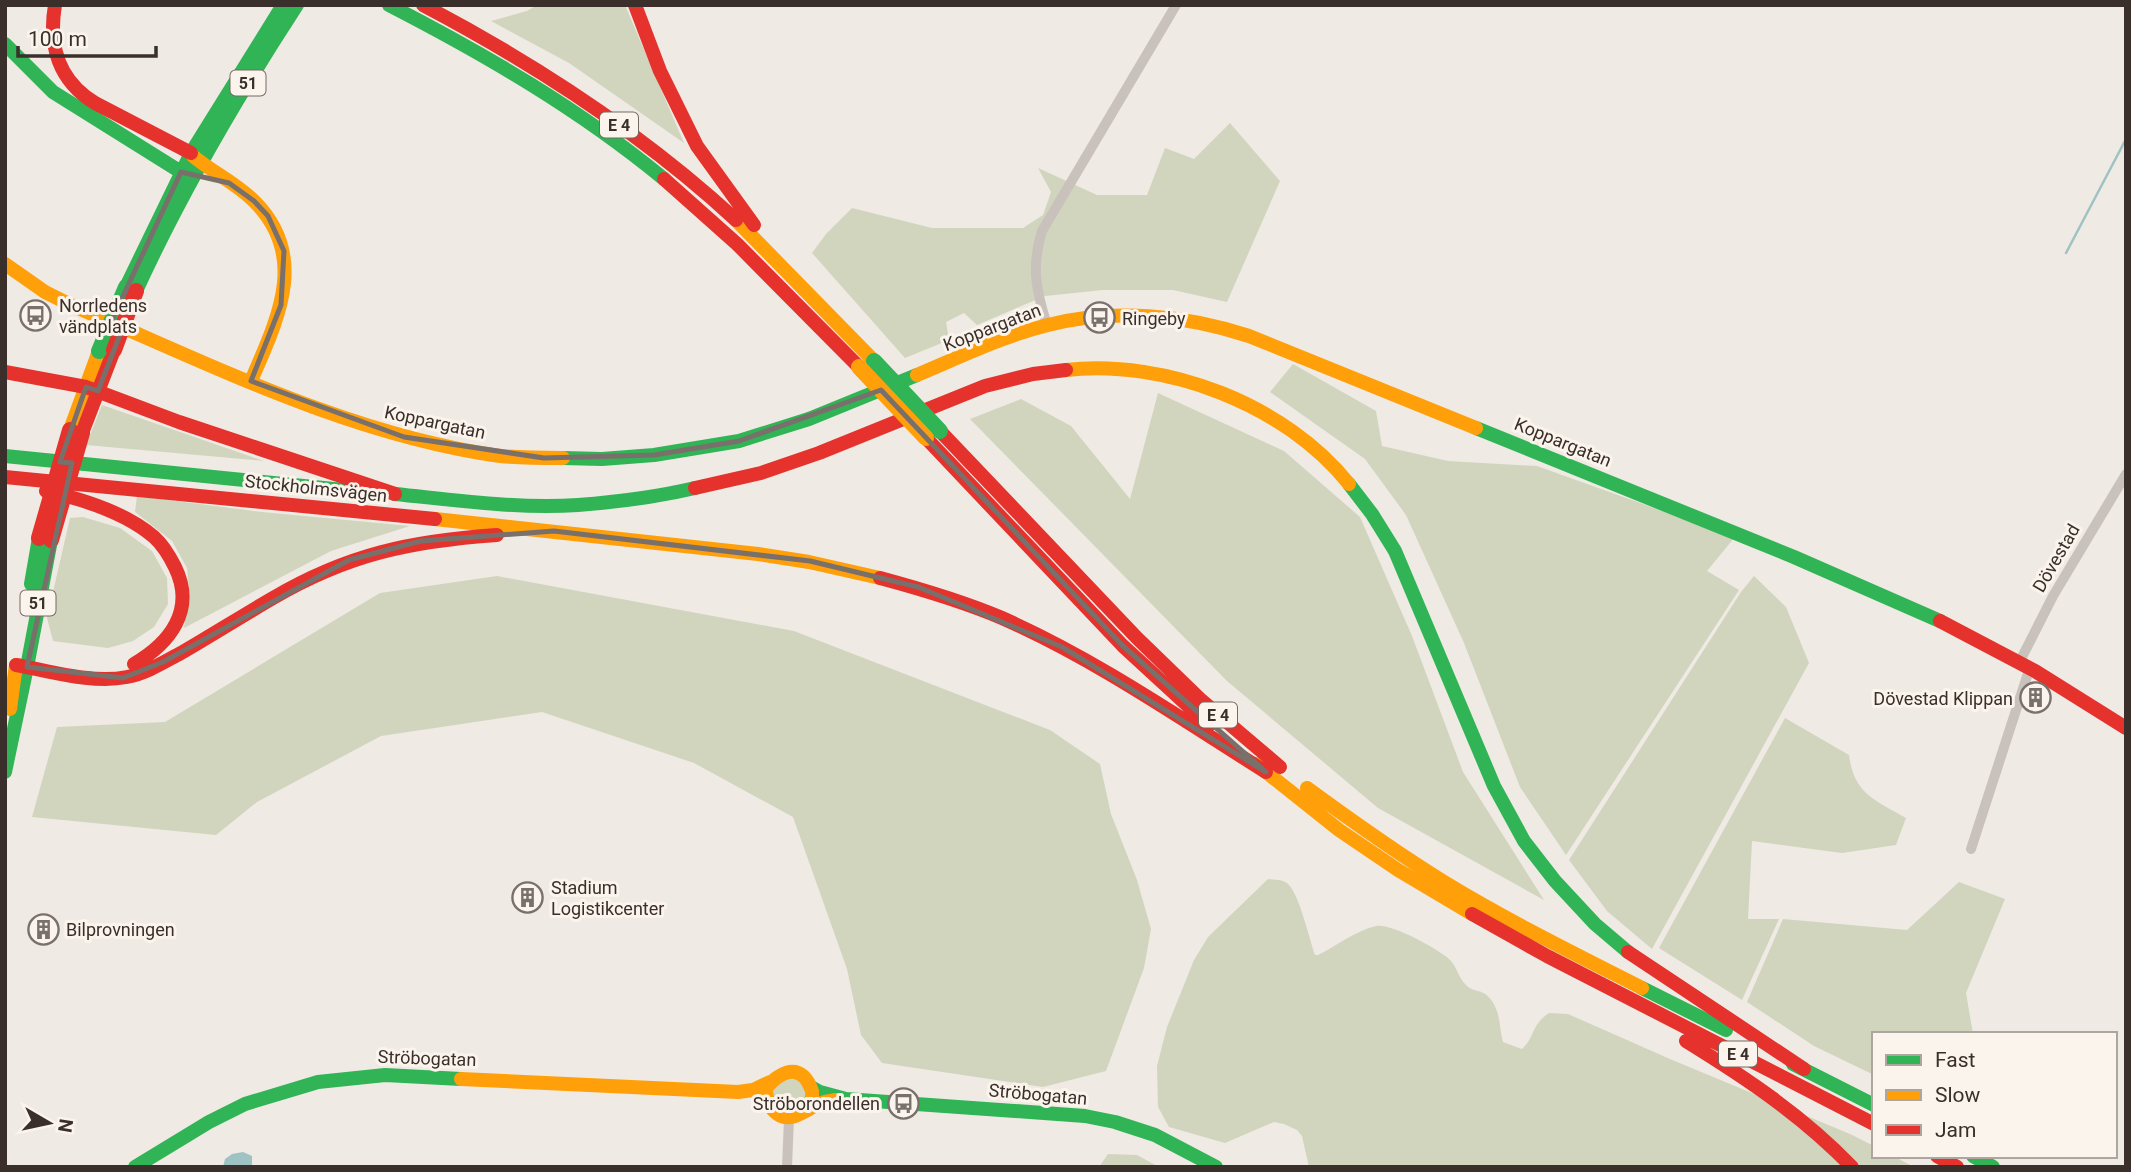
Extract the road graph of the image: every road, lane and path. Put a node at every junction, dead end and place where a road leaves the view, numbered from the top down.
1 (55, 5) edge
2 (283, 5) edge
3 (297, 5) edge
4 (389, 5) edge
5 (423, 5) edge
6 (635, 5) edge
7 (1176, 5) edge
8 (5, 44) edge
9 (192, 166) junction
10 (5, 264) edge
11 (792, 276) junction
12 (1047, 325) junction
13 (866, 364) junction
14 (5, 372) edge
15 (251, 381) junction
16 (92, 389) junction
17 (933, 435) junction
18 (5, 456) edge
19 (2126, 474) edge
20 (5, 477) edge
21 (5, 482) edge
22 (390, 494) junction
23 (554, 531) junction
24 (23, 660) junction
25 (2025, 664) junction
26 (2126, 728) edge
27 (5, 765) edge
28 (5, 772) edge
29 (1266, 772) junction
30 (1971, 849) dead end
31 (1626, 998) junction
32 (1804, 1069) junction
33 (770, 1082) junction
34 (811, 1087) junction
35 (738, 1092) junction
36 (846, 1099) junction
37 (767, 1101) junction
38 (1872, 1104) edge
39 (808, 1109) junction
40 (789, 1118) junction
41 (1872, 1123) edge
42 (1941, 1158) edge
43 (1977, 1158) edge
44 (135, 1167) edge
45 (787, 1167) edge
46 (1216, 1167) edge
47 (1852, 1167) edge
48 (1957, 1167) edge
49 (1993, 1167) edge

1 - 9 main road
2 - 9 main road, 51
3 - 9 main road, 51
4 - 13 main road, E 4
5 - 11 main road, E 4
6 - 11 main road
7 - 12 street
8 - 9 main road
9 - 15 main road
9 - 16 main road, 51, bridge
10 - 15 main road, Koppargatan
11 - 13 main road, E 4
12 - 15 main road, Koppargatan
12 - 25 main road, Koppargatan
13 - 17 main road, E 4, bridge
14 - 16 main road
16 - 22 main road
16 - 24 main road, 51, bridge
17 - 29 main road, E 4
17 - 32 main road, E 4
18 - 22 main road, Stockholmsvägen
19 - 25 street, Dövestad
20 - 23 main road, Stockholmsvägen
21 - 24 main road
22 - 32 main road
23 - 24 main road
23 - 29 main road, Stockholmsvägen
24 - 27 main road
24 - 28 main road
25 - 26 main road, Koppargatan
25 - 30 street, Dövestad
29 - 31 main road, E 4
31 - 41 main road, E 4
31 - 47 main road
32 - 38 main road, E 4
33 - 34 main road
33 - 35 main road, Ströbogatan
33 - 37 main road
34 - 36 main road, Ströbogatan
34 - 39 main road
35 - 37 main road, Ströbogatan
35 - 44 main road, Ströbogatan
36 - 39 main road, Ströbogatan
36 - 46 main road, Ströbogatan
37 - 40 main road
39 - 40 main road
40 - 45 street
42 - 48 main road
43 - 49 main road

